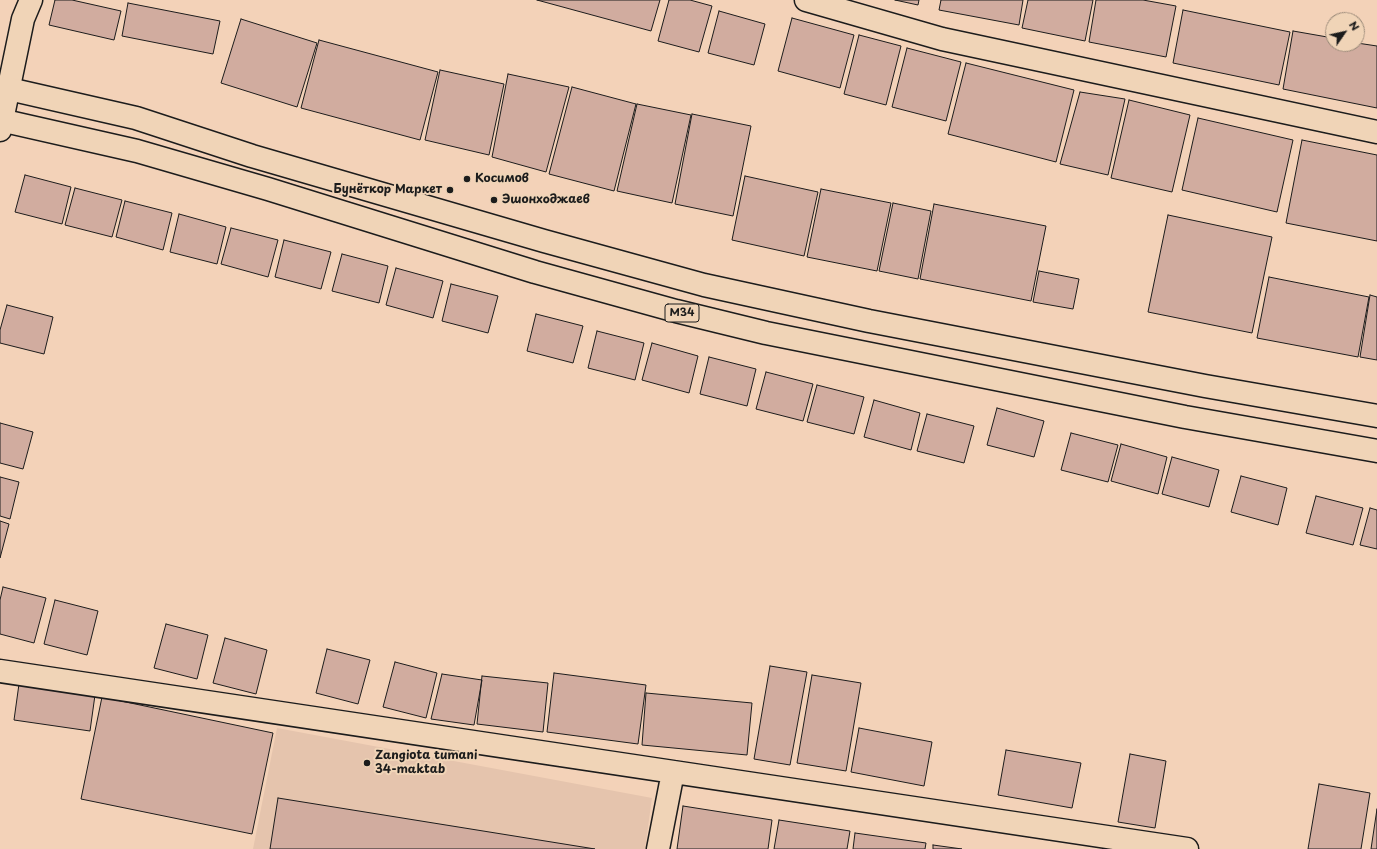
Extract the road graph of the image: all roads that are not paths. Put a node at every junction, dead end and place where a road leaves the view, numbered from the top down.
1 (31, 0) edge
2 (806, 0) edge
3 (4, 88) edge
4 (1, 124) edge
5 (1377, 132) edge
6 (1377, 416) edge
7 (1377, 451) edge
8 (0, 671) edge
9 (673, 772) junction
10 (658, 849) edge
11 (1187, 849) edge

1 - 3 main road
2 - 5 main road
3 - 4 main road
3 - 6 main road
4 - 7 main road, M34
8 - 9 main road
9 - 10 main road
9 - 11 main road

